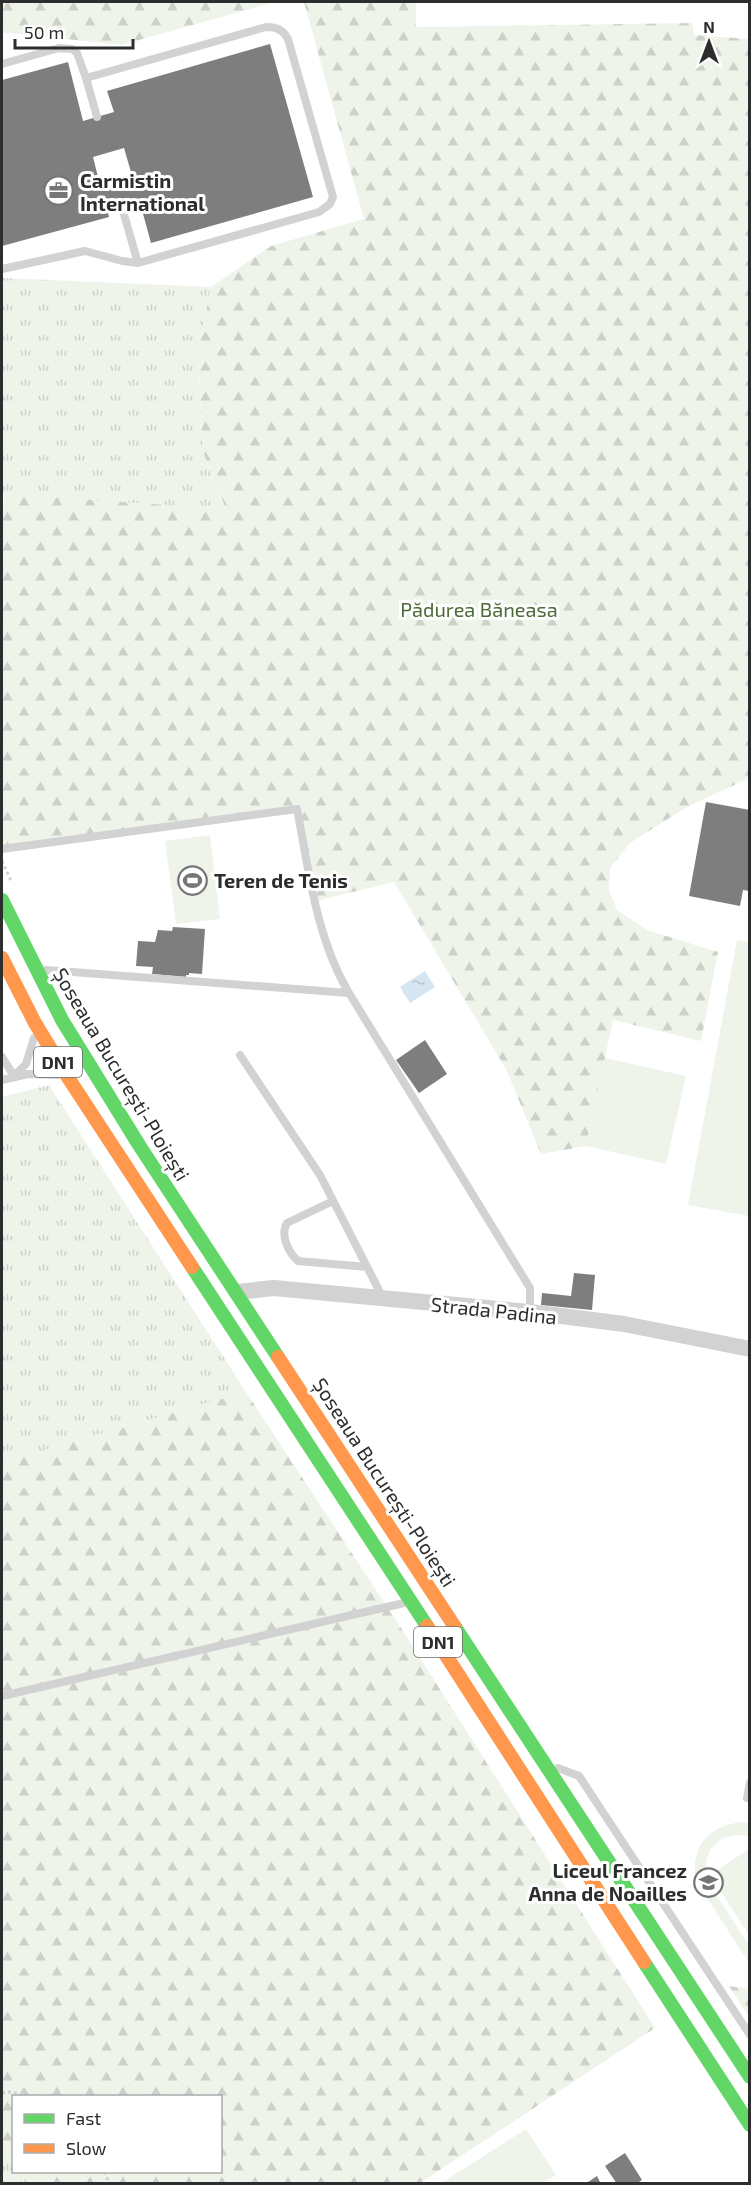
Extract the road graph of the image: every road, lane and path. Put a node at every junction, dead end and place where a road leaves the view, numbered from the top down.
1 (2, 64) edge
2 (86, 78) junction
3 (97, 117) dead end
4 (121, 204) dead end
5 (138, 263) junction
6 (2, 269) edge
7 (2, 849) edge
8 (2, 900) edge
9 (2, 958) edge
10 (35, 969) junction
11 (8, 986) edge
12 (349, 993) junction
13 (35, 1023) junction
14 (240, 1055) dead end
15 (2, 1057) edge
16 (14, 1076) junction
17 (69, 1079) junction
18 (2, 1080) edge
19 (333, 1201) junction
20 (367, 1267) junction
21 (237, 1292) junction
22 (383, 1298) junction
23 (530, 1312) junction
24 (750, 1349) edge
25 (411, 1602) junction
26 (2, 1696) edge
27 (546, 1764) junction
28 (750, 1783) edge
29 (747, 1798) dead end
30 (750, 2035) edge
31 (750, 2077) edge
32 (2, 2093) edge
33 (25, 2095) edge
34 (750, 2125) edge

1 - 2 lane
2 - 3 lane
2 - 5 lane
4 - 5 lane
5 - 6 lane
7 - 12 lane
8 - 10 highway, Șoseaua București-Ploiești / DN1
9 - 11 highway, DN1
10 - 12 lane
10 - 21 highway, Șoseaua București-Ploiești / DN1
11 - 13 highway, DN1
12 - 23 lane
13 - 16 lane
13 - 17 highway, DN1
14 - 19 lane
15 - 16 lane
16 - 17 lane
16 - 18 lane
17 - 25 highway, DN1
19 - 20 lane
19 - 20 lane
20 - 22 lane
21 - 22 street, Strada Padina
21 - 27 highway, Șoseaua București-Ploiești / DN1
22 - 23 street, Strada Padina
23 - 24 street, Strada Padina
25 - 26 lane
25 - 34 highway, DN1
27 - 30 lane
27 - 31 highway, Șoseaua București-Ploiești / DN1
28 - 29 lane
32 - 33 path

